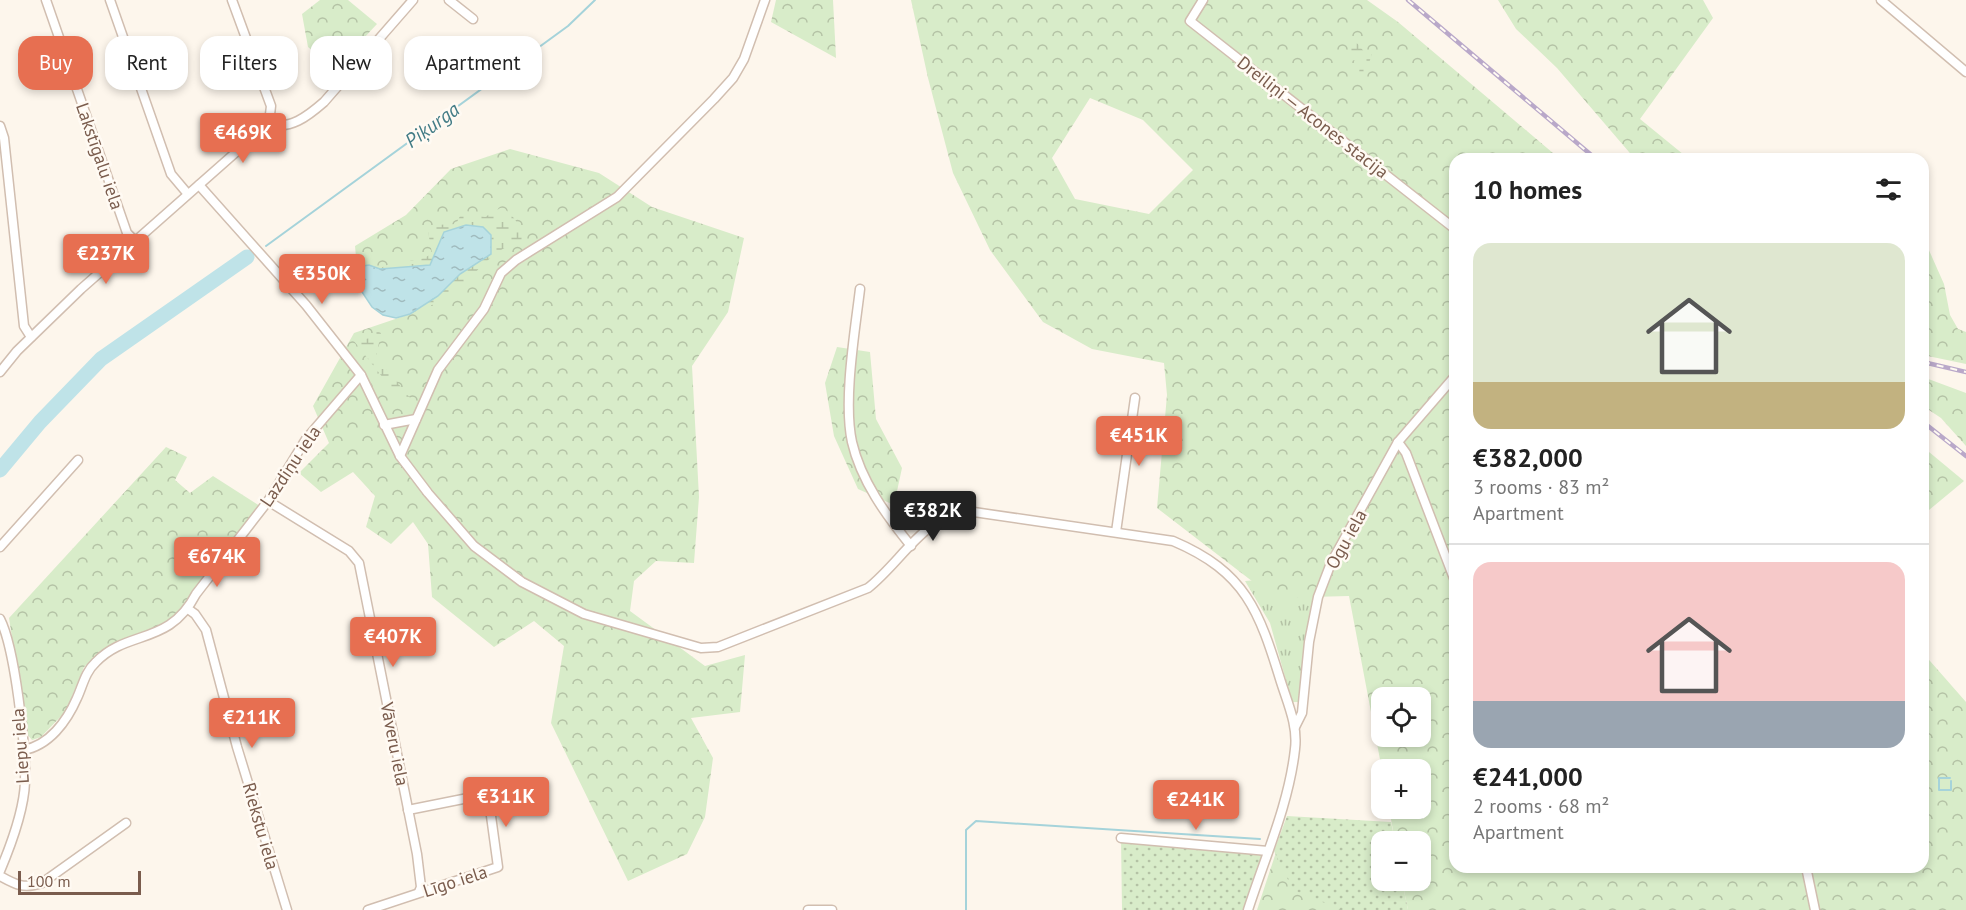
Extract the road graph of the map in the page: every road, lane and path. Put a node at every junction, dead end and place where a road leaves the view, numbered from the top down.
1 (46, 0) edge
2 (110, 0) edge
3 (232, 0) edge
4 (413, 0) edge
5 (449, 0) edge
6 (765, 0) edge
7 (1203, 0) edge
8 (1881, 0) edge
9 (473, 20) dead end
10 (1966, 72) edge
11 (268, 123) junction
12 (0, 126) edge
13 (199, 185) junction
14 (187, 193) junction
15 (1449, 224) edge
16 (135, 242) junction
17 (860, 289) dead end
18 (31, 337) junction
19 (0, 372) edge
20 (361, 375) junction
21 (1449, 383) edge
22 (1135, 398) dead end
23 (416, 419) junction
24 (384, 425) junction
25 (1398, 442) junction
26 (400, 456) junction
27 (78, 460) dead end
28 (268, 501) junction
29 (1116, 532) junction
30 (911, 546) junction
31 (0, 547) edge
32 (1449, 561) edge
33 (188, 609) junction
34 (0, 619) edge
35 (1295, 727) junction
36 (22, 750) junction
37 (408, 810) junction
38 (126, 823) dead end
39 (1121, 838) dead end
40 (1268, 851) junction
41 (0, 871) edge
42 (1807, 873) edge
43 (0, 876) edge
44 (419, 892) junction
45 (287, 910) edge
46 (368, 910) edge
47 (808, 910) edge
48 (832, 910) edge
49 (1248, 910) edge
50 (1815, 910) edge

1 - 16 street, Lakstīgalu iela
2 - 14 street
3 - 11 street
4 - 11 street
5 - 9 street
6 - 23 street
7 - 15 street, Dreiliņi — Acones stacija
8 - 10 street
11 - 13 street
12 - 18 street
13 - 14 street
13 - 20 street
14 - 16 street
16 - 18 street
17 - 30 street
18 - 19 street
20 - 24 street
20 - 28 street, Lazdiņu iela
21 - 25 street, Ogu iela
22 - 29 street
23 - 24 street
23 - 26 street
24 - 26 street
25 - 32 street
25 - 35 street, Ogu iela
26 - 30 street
27 - 31 street
28 - 33 street, Lazdiņu iela
28 - 37 street, Vāveru iela
29 - 30 street
29 - 35 street
33 - 36 street, Lazdiņu iela
33 - 45 street, Riekstu iela
34 - 36 street, Liepu iela
35 - 40 street
36 - 41 street, Liepu iela
37 - 44 street, Vāveru iela
37 - 44 street, Līgo iela
38 - 43 street
39 - 40 street
40 - 49 street
42 - 50 street
44 - 46 street, Līgo iela
47 - 48 street

